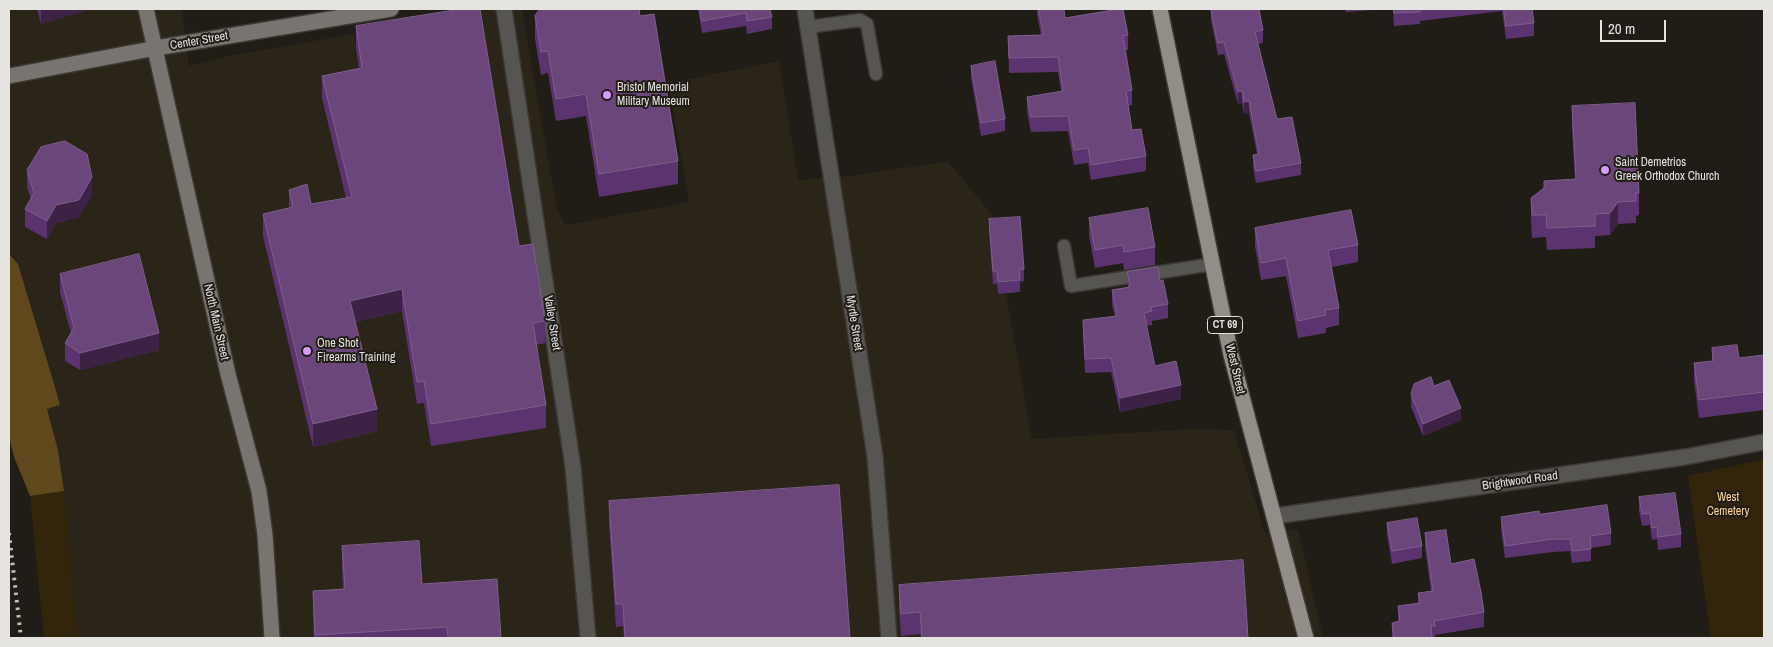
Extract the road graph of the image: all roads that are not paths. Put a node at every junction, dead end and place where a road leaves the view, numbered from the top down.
1 (146, 9) edge
2 (391, 9) edge
3 (504, 9) edge
4 (805, 9) edge
5 (1160, 9) edge
6 (808, 27) junction
7 (156, 48) junction
8 (876, 74) dead end
9 (9, 76) edge
10 (1064, 246) dead end
11 (1213, 264) junction
12 (1764, 442) edge
13 (1275, 516) junction
14 (272, 638) edge
15 (588, 638) edge
16 (889, 638) edge
17 (1306, 638) edge

1 - 7 street, North Main Street
2 - 7 street, Center Street
3 - 15 street, Valley Street
4 - 6 street, Myrtle Street
5 - 11 main road, West Street / CT 69
6 - 8 lane
6 - 16 street, Myrtle Street
7 - 9 street, Center Street
7 - 14 street, North Main Street
10 - 11 lane
11 - 13 main road, West Street / CT 69
12 - 13 street, Brightwood Road
13 - 17 main road, West Street / CT 69

